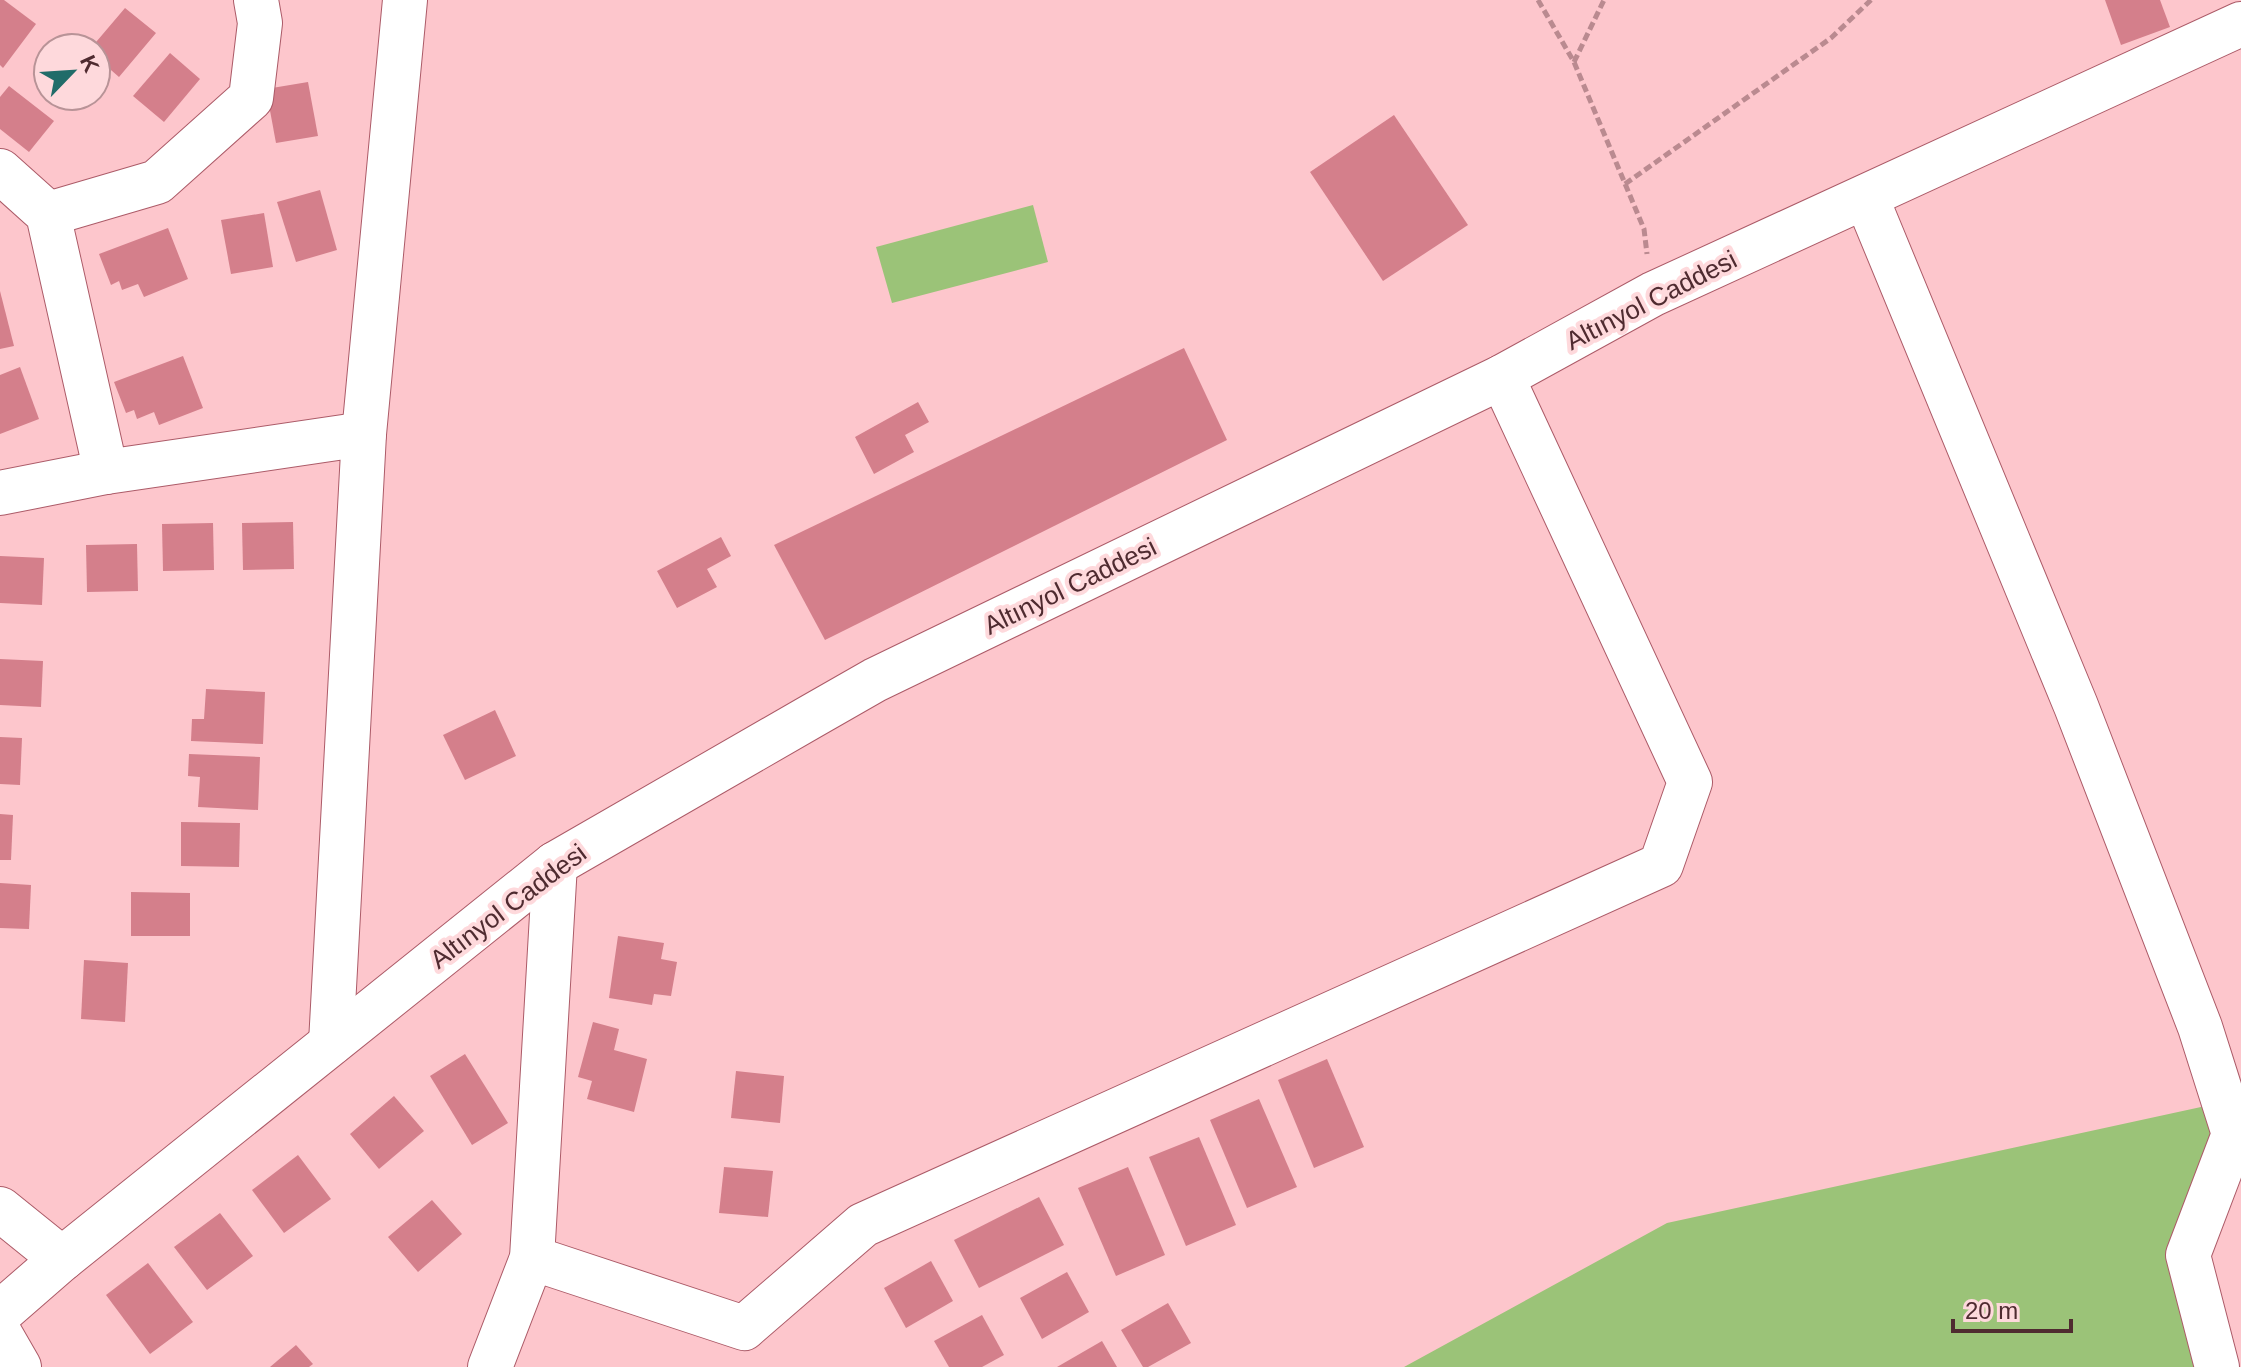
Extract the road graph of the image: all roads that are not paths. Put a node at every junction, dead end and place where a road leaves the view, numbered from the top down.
1 (405, 0) edge
2 (252, 8) edge
3 (2241, 24) edge
4 (0, 171) edge
5 (1866, 197) junction
6 (48, 214) junction
7 (1502, 377) junction
8 (364, 434) junction
9 (106, 472) junction
10 (0, 493) edge
11 (555, 864) junction
12 (331, 1043) junction
13 (0, 1209) edge
14 (532, 1258) junction
15 (62, 1259) junction
16 (0, 1313) edge
17 (0, 1334) edge
18 (486, 1361) edge
19 (19, 1367) edge
20 (2217, 1367) edge

1 - 8 street
2 - 6 street
3 - 5 street, Altınyol Caddesi
4 - 6 street
5 - 7 street, Altınyol Caddesi
5 - 20 street
6 - 9 street
7 - 11 street, Altınyol Caddesi
7 - 14 street
8 - 9 street
8 - 12 street
9 - 10 street
11 - 12 street, Altınyol Caddesi
11 - 14 street
12 - 15 street, Altınyol Caddesi
13 - 15 street
14 - 18 street
15 - 16 street, Altınyol Caddesi
17 - 19 street

